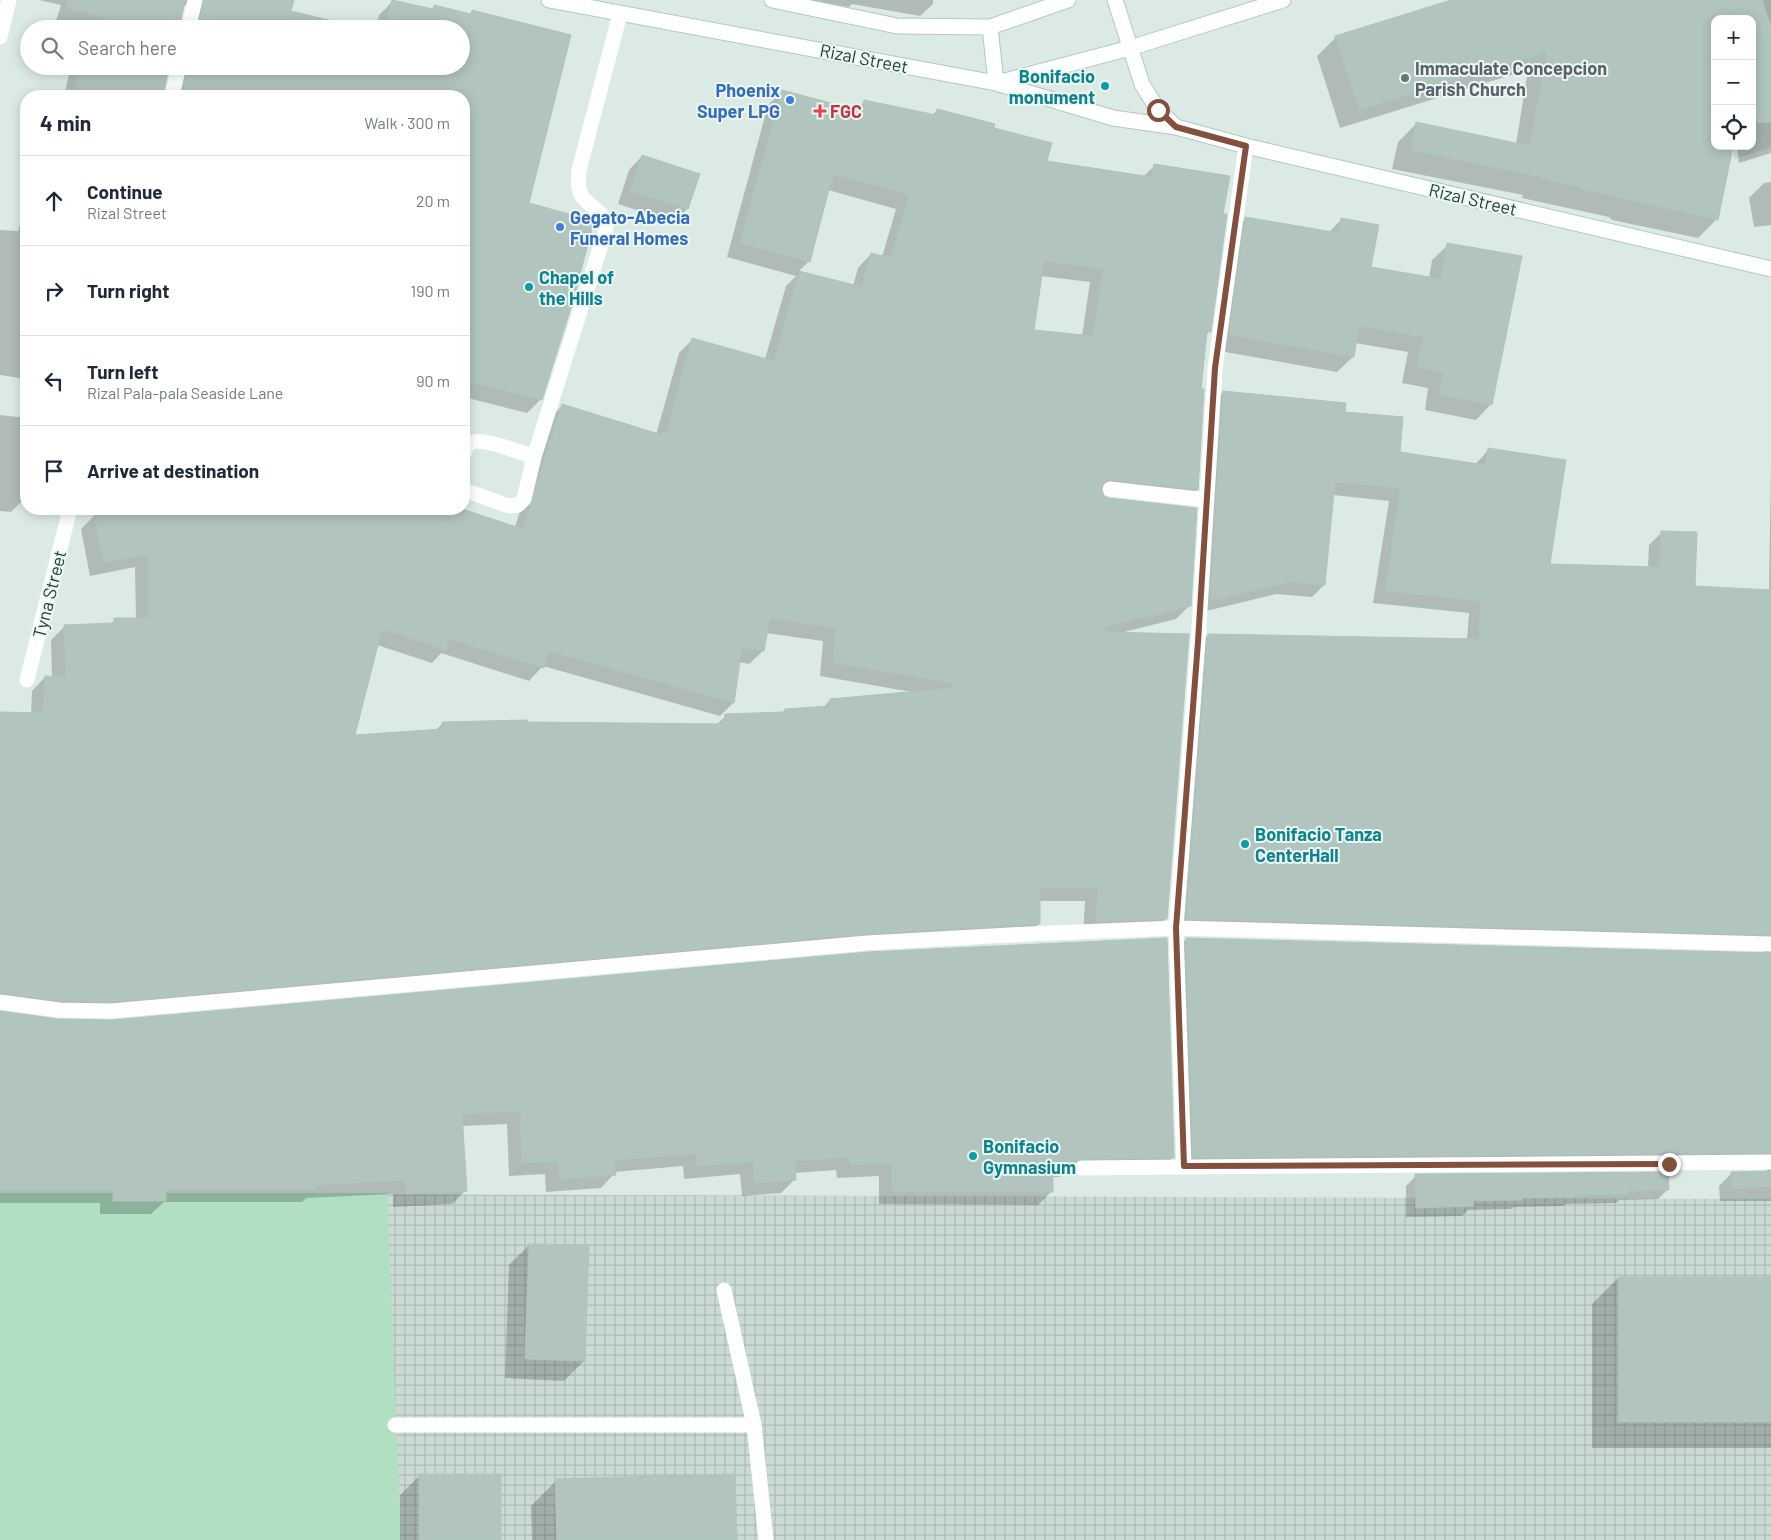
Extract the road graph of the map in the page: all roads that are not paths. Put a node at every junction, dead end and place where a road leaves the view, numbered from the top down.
1 (9, 0) edge
2 (195, 0) edge
3 (549, 0) edge
4 (772, 0) edge
5 (1068, 0) edge
6 (1115, 0) edge
7 (1284, 0) edge
8 (620, 14) junction
9 (190, 20) edge
10 (990, 27) junction
11 (0, 37) edge
12 (1130, 48) junction
13 (177, 75) edge
14 (996, 83) junction
15 (173, 90) edge
16 (1176, 127) junction
17 (1246, 146) junction
18 (1771, 268) edge
19 (470, 444) edge
20 (534, 457) junction
21 (1110, 489) dead end
22 (470, 492) edge
23 (1206, 500) junction
24 (68, 515) edge
25 (27, 680) dead end
26 (1176, 928) junction
27 (1771, 944) edge
28 (0, 1002) edge
29 (1771, 1162) edge
30 (1184, 1166) junction
31 (1082, 1168) dead end
32 (724, 1290) dead end
33 (395, 1425) dead end
34 (754, 1425) junction
35 (766, 1540) edge

1 - 11 street
2 - 9 street
3 - 8 street, Rizal Street
4 - 10 street
5 - 10 street
6 - 12 street, Rizal Street
7 - 12 street
8 - 14 street, Rizal Street
8 - 20 street
10 - 14 street
12 - 14 street
12 - 16 street, Rizal Street
13 - 15 street
14 - 16 street, Rizal Street
16 - 17 street, Rizal Street
17 - 18 street, Rizal Street
17 - 23 street
19 - 20 street
20 - 22 street
21 - 23 street
23 - 26 street
24 - 25 street, Tyna Street
26 - 27 street
26 - 28 street
26 - 30 street
29 - 30 street
30 - 31 street
32 - 34 street
33 - 34 street
34 - 35 street

